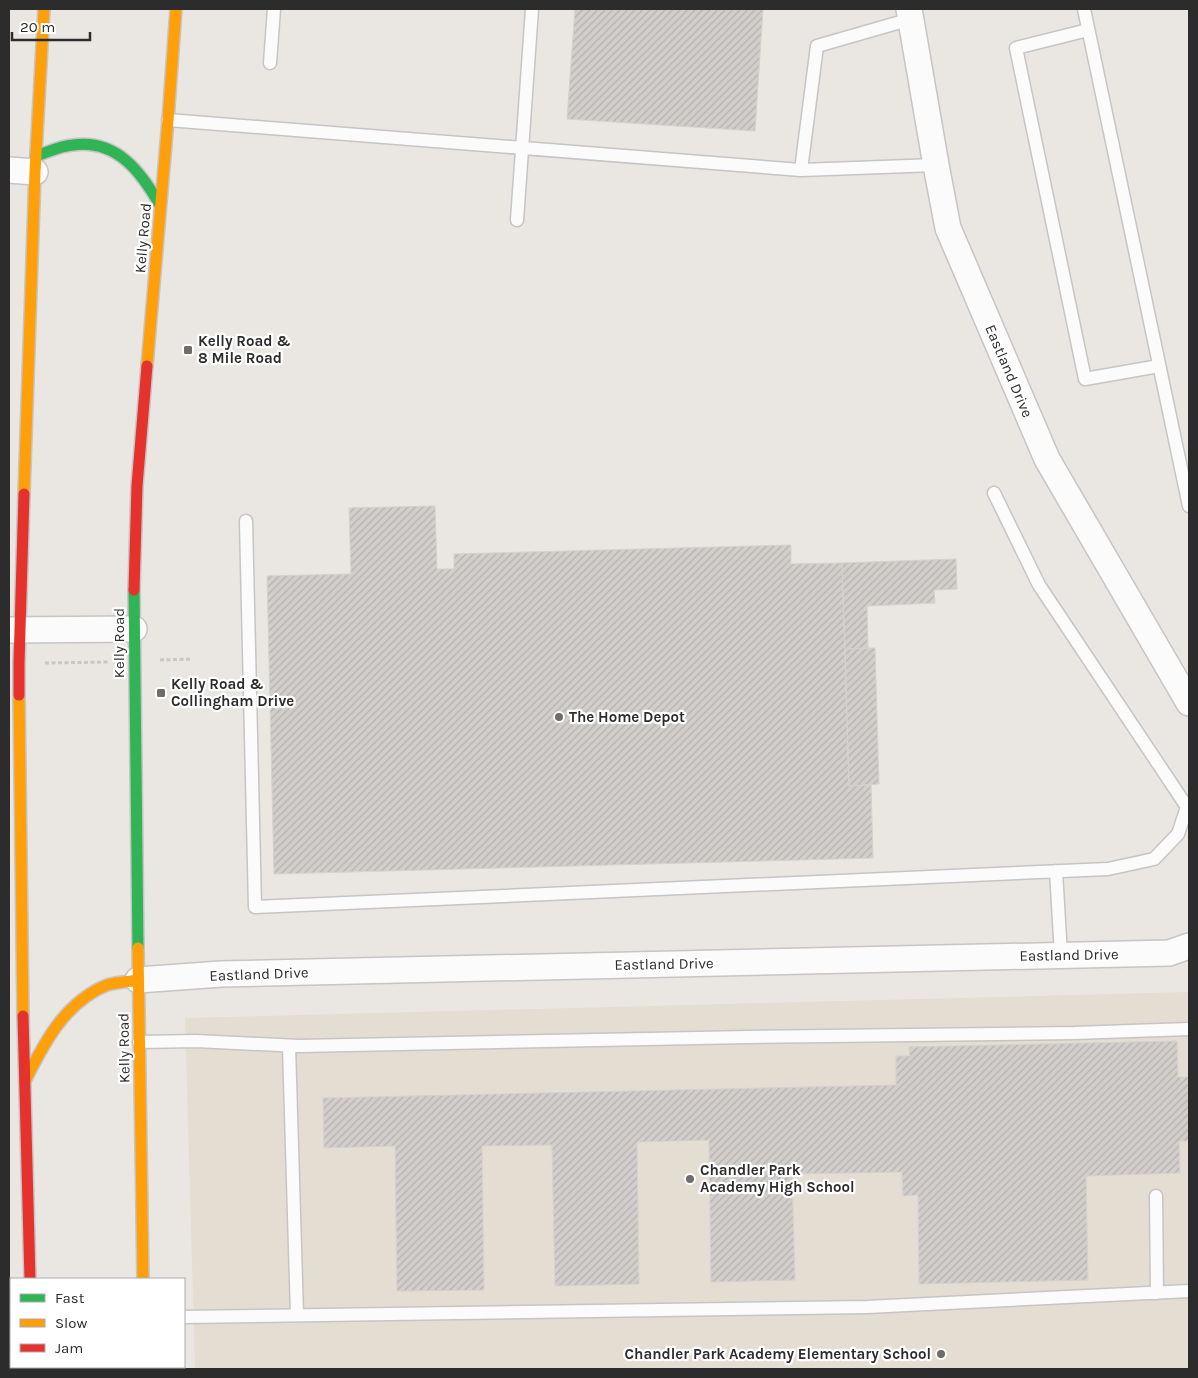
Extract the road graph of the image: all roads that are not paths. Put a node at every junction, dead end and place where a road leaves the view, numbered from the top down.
1 (44, 9) edge
2 (176, 9) edge
3 (274, 9) edge
4 (532, 9) edge
5 (1084, 9) edge
6 (910, 14) edge
7 (1088, 30) junction
8 (270, 63) dead end
9 (168, 120) junction
10 (522, 148) junction
11 (35, 164) junction
12 (936, 165) junction
13 (9, 170) edge
14 (801, 170) junction
15 (160, 205) junction
16 (517, 220) dead end
17 (1160, 366) junction
18 (9, 479) edge
19 (25, 480) junction
20 (994, 493) dead end
21 (1189, 506) edge
22 (246, 521) dead end
23 (134, 629) junction
24 (14, 630) edge
25 (1188, 699) edge
26 (14, 778) edge
27 (1056, 871) junction
28 (1189, 946) edge
29 (1061, 955) junction
30 (138, 980) junction
31 (1189, 1029) edge
32 (139, 1042) junction
33 (289, 1046) junction
34 (17, 1082) edge
35 (1156, 1196) dead end
36 (30, 1278) edge
37 (143, 1278) edge
38 (1189, 1291) edge
39 (1157, 1293) junction
40 (297, 1315) junction
41 (185, 1317) edge

1 - 11 street
2 - 9 street, Kelly Road
3 - 8 lane
4 - 10 lane
5 - 7 lane
6 - 12 street, Eastland Drive
6 - 14 lane
7 - 17 lane
7 - 17 lane
9 - 10 lane
9 - 15 street, Kelly Road
10 - 14 lane
10 - 16 lane
11 - 13 street
11 - 15 street
11 - 19 street
12 - 14 lane
12 - 25 street, Eastland Drive
15 - 23 street, Kelly Road
17 - 21 lane
18 - 19 lane
19 - 24 street
20 - 27 lane
22 - 27 lane
23 - 24 street
23 - 30 street, Kelly Road
24 - 26 street
26 - 34 street
27 - 29 lane
28 - 29 street, Eastland Drive
29 - 30 street, Eastland Drive
30 - 32 street, Kelly Road
30 - 34 street
31 - 33 lane
32 - 33 lane
32 - 37 street, Kelly Road
33 - 40 lane
34 - 36 street
35 - 39 lane
38 - 39 lane
39 - 40 lane
40 - 41 lane

